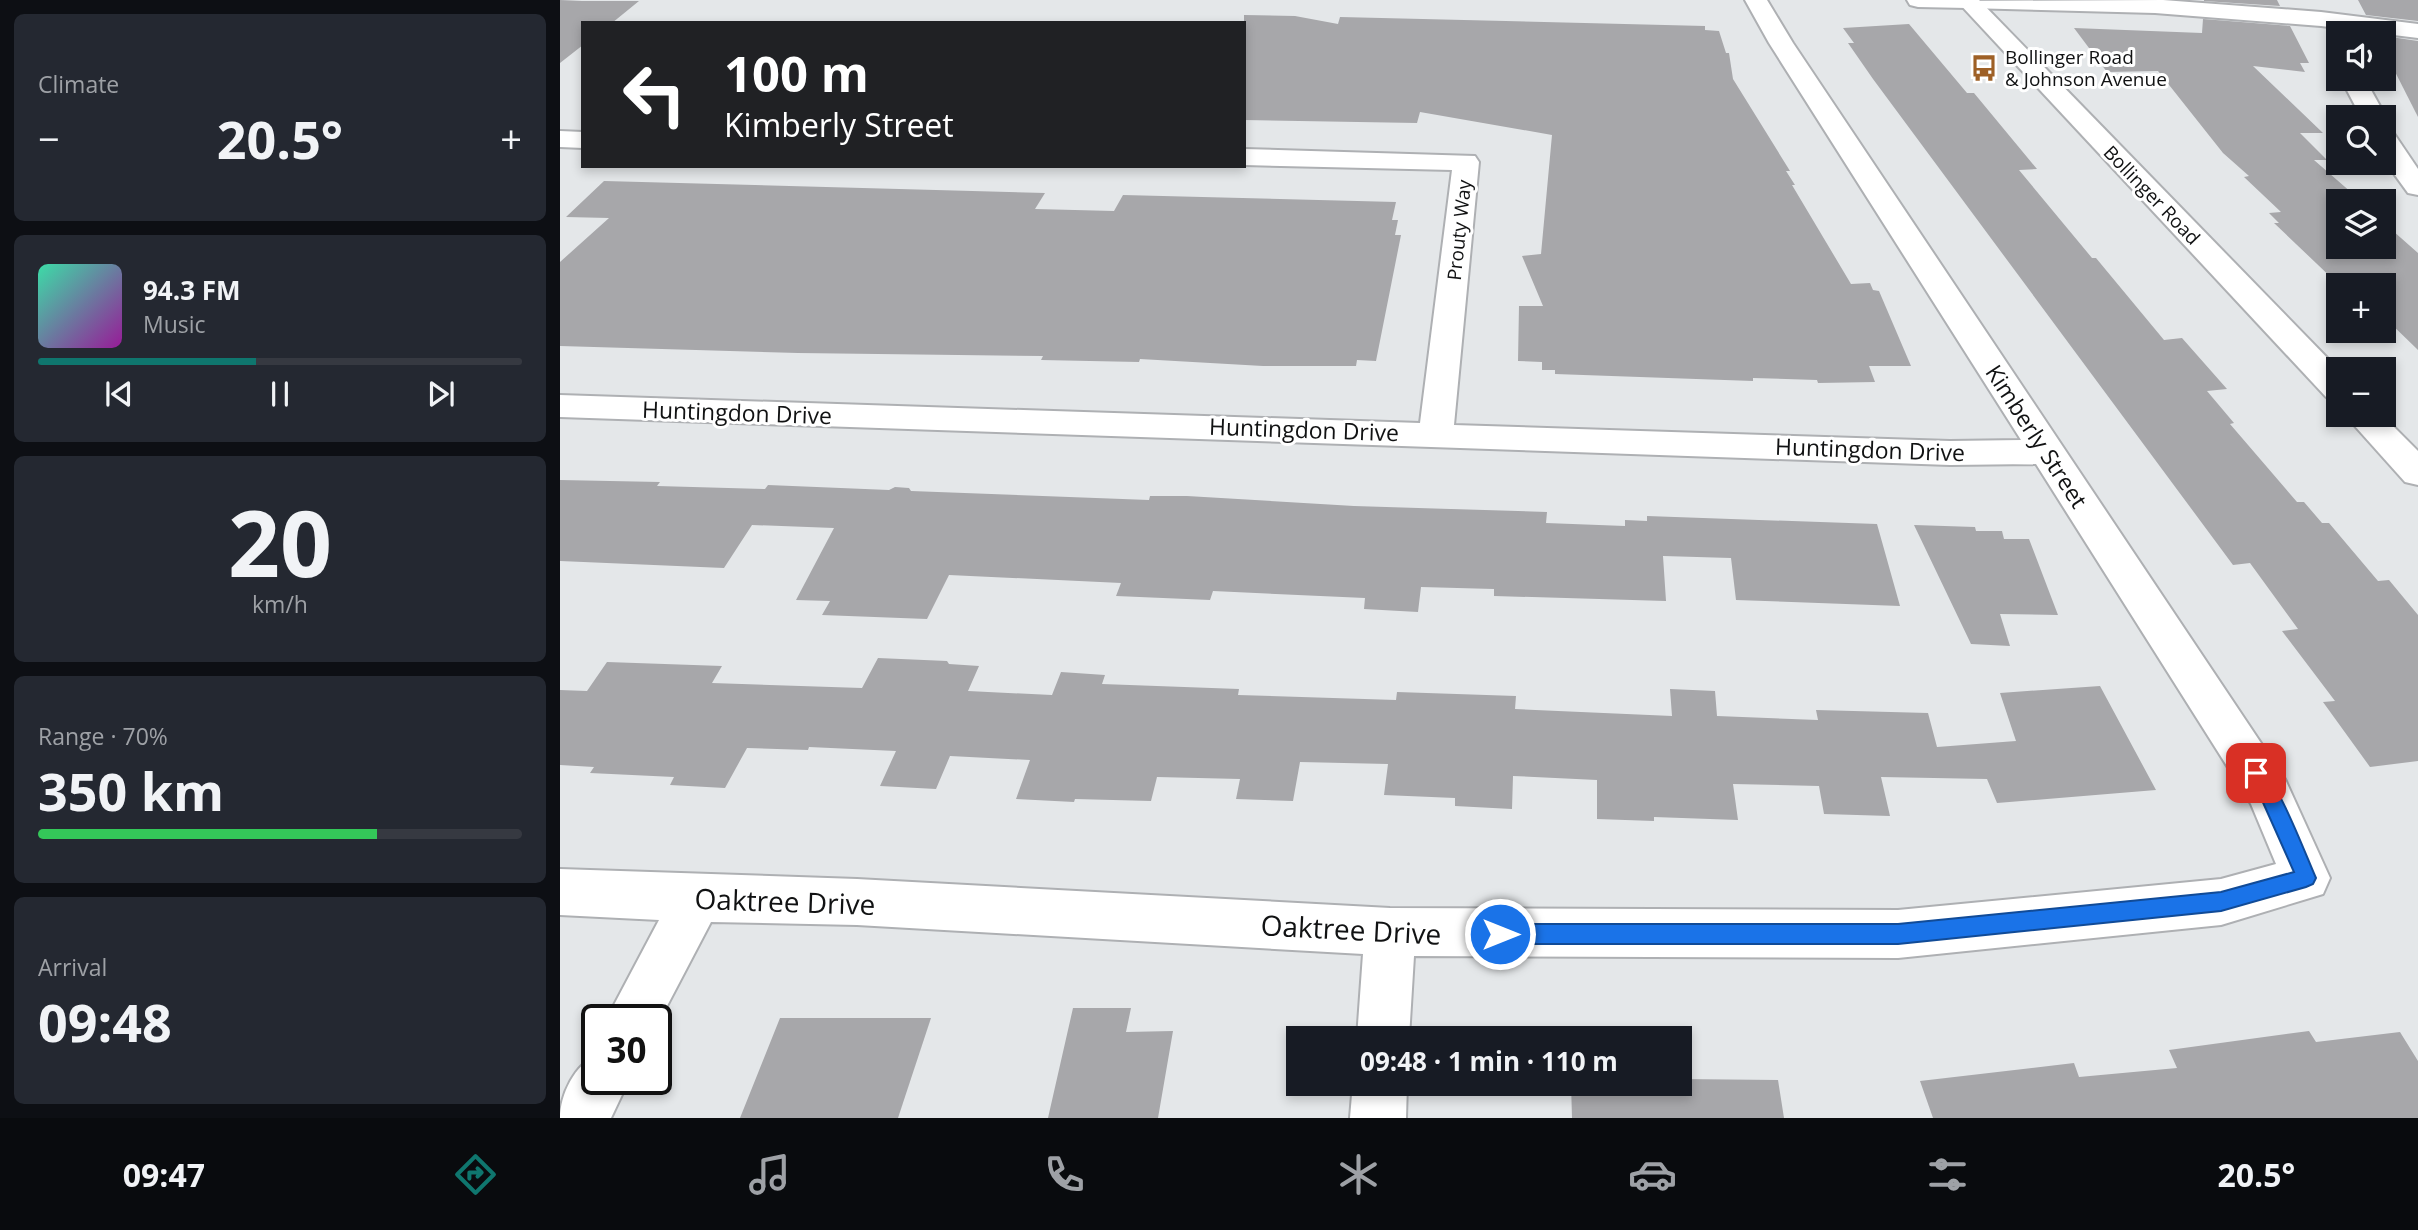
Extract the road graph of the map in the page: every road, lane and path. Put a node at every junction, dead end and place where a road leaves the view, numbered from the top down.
1 (1756, 0) edge
2 (1918, 0) edge
3 (1967, 0) edge
4 (2153, 3) edge
5 (2321, 19) junction
6 (2326, 28) edge
7 (2418, 31) edge
8 (560, 139) edge
9 (581, 140) edge
10 (1246, 157) edge
11 (2396, 159) edge
12 (2418, 187) edge
13 (2326, 376) edge
14 (560, 407) edge
15 (2374, 427) edge
16 (1436, 434) junction
17 (2047, 452) junction
18 (2418, 473) edge
19 (2306, 878) joint
20 (560, 892) edge
21 (697, 899) junction
22 (1390, 932) junction
23 (641, 1004) edge
24 (1384, 1026) edge
25 (594, 1095) edge
26 (1379, 1096) edge
27 (582, 1118) edge
28 (1378, 1118) edge

1 - 17 street, Kimberly Street
2 - 3 street
3 - 4 street
3 - 13 street, Bollinger Road
4 - 5 street
5 - 6 street
5 - 7 street
8 - 9 street
10 - 16 street, Prouty Way
11 - 12 street
14 - 16 street, Huntingdon Drive
15 - 18 street
16 - 17 street, Huntingdon Drive
17 - 19 street, Kimberly Street
19 - 22 street, Oaktree Drive
20 - 21 street, Oaktree Drive
21 - 22 street, Oaktree Drive
21 - 23 street
22 - 24 street
25 - 27 street
26 - 28 street

